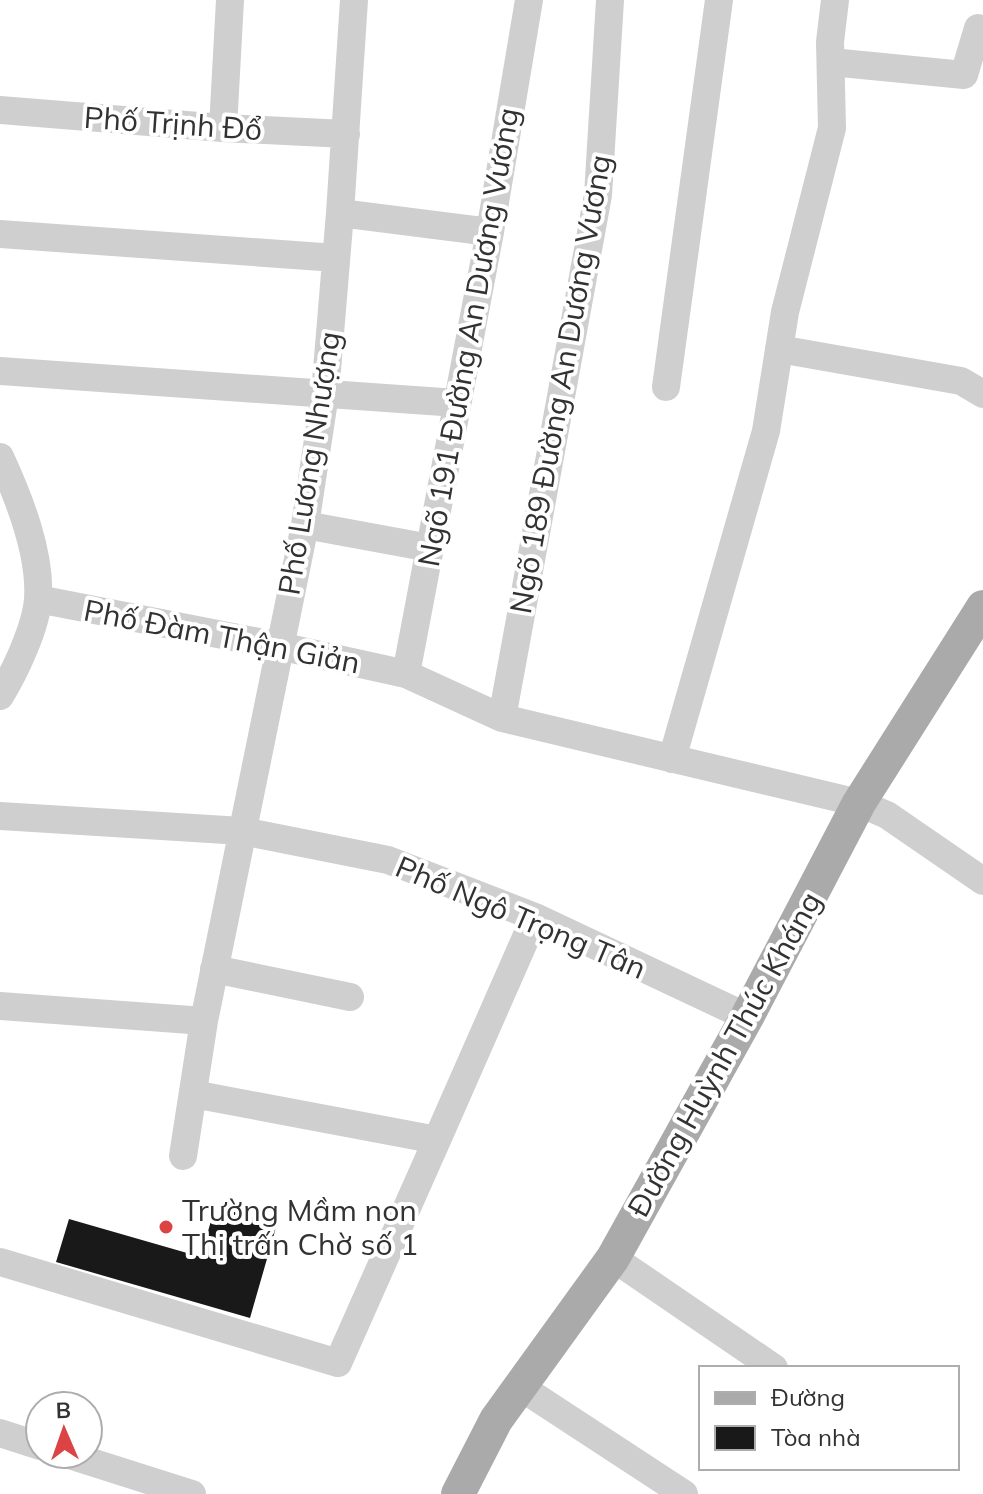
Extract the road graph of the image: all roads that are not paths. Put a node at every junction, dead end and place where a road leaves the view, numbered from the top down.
1 (230, 0) edge
2 (354, 0) edge
3 (529, 0) edge
4 (610, 0) edge
5 (719, 0) edge
6 (835, 0) edge
7 (978, 28) dead end
8 (831, 62) junction
9 (0, 110) edge
10 (223, 128) junction
11 (346, 134) junction
12 (340, 213) junction
13 (490, 232) junction
14 (0, 234) edge
15 (336, 258) junction
16 (779, 349) junction
17 (0, 371) edge
18 (666, 387) dead end
19 (325, 394) junction
20 (983, 394) edge
21 (457, 403) junction
22 (0, 457) edge
23 (305, 525) junction
24 (430, 548) junction
25 (38, 599) junction
26 (983, 607) edge
27 (279, 646) junction
28 (406, 674) junction
29 (0, 696) edge
30 (502, 718) junction
31 (672, 759) junction
32 (859, 803) junction
33 (0, 816) edge
34 (242, 831) junction
35 (983, 881) edge
36 (535, 917) junction
37 (214, 969) junction
38 (350, 997) dead end
39 (0, 1006) edge
40 (747, 1017) junction
41 (204, 1021) junction
42 (193, 1094) junction
43 (437, 1140) junction
44 (183, 1156) dead end
45 (613, 1258) junction
46 (0, 1262) edge
47 (771, 1366) edge
48 (519, 1386) junction
49 (0, 1433) edge
50 (24, 1441) edge
51 (104, 1466) edge
52 (192, 1494) edge
53 (458, 1494) edge
54 (684, 1494) edge

1 - 10 street
2 - 11 street, Phố Lương Nhượng
3 - 13 street, Ngõ 191 Đường An Dương Vương
4 - 30 street, Ngõ 189 Đường An Dương Vương
5 - 18 street
6 - 8 street
7 - 8 street
8 - 16 street
9 - 10 street, Phố Trịnh Đổ
10 - 11 street, Phố Trịnh Đổ
11 - 12 street, Phố Lương Nhượng
12 - 13 street
12 - 15 street, Phố Lương Nhượng
13 - 21 street, Ngõ 191 Đường An Dương Vương
14 - 15 street
15 - 19 street, Phố Lương Nhượng
16 - 20 street
16 - 31 street
17 - 19 street
19 - 21 street
19 - 23 street, Phố Lương Nhượng
21 - 24 street, Ngõ 191 Đường An Dương Vương
22 - 25 street
23 - 24 street
23 - 27 street, Phố Lương Nhượng
24 - 28 street, Ngõ 191 Đường An Dương Vương
25 - 27 street, Phố Đàm Thận Giản
25 - 29 street
26 - 32 main road, Đường Huỳnh Thúc Kháng
27 - 28 street, Phố Đàm Thận Giản
27 - 34 street, Phố Lương Nhượng
28 - 30 street, Phố Đàm Thận Giản
30 - 31 street, Phố Đàm Thận Giản
31 - 32 street, Phố Đàm Thận Giản
32 - 35 street, Phố Đàm Thận Giản
32 - 40 main road, Đường Huỳnh Thúc Kháng
33 - 34 street, Phố Ngô Trọng Tân
34 - 36 street, Phố Ngô Trọng Tân
34 - 37 street, Phố Lương Nhượng
36 - 40 street, Phố Ngô Trọng Tân
36 - 43 street
37 - 38 street
37 - 41 street, Phố Lương Nhượng
39 - 41 street
40 - 45 main road, Đường Huỳnh Thúc Kháng
41 - 42 street, Phố Lương Nhượng
42 - 43 street
42 - 44 street, Phố Lương Nhượng
43 - 46 street
45 - 47 street
45 - 48 main road, Đường Huỳnh Thúc Kháng
48 - 53 main road, Đường Huỳnh Thúc Kháng
48 - 54 street
49 - 50 street
51 - 52 street

